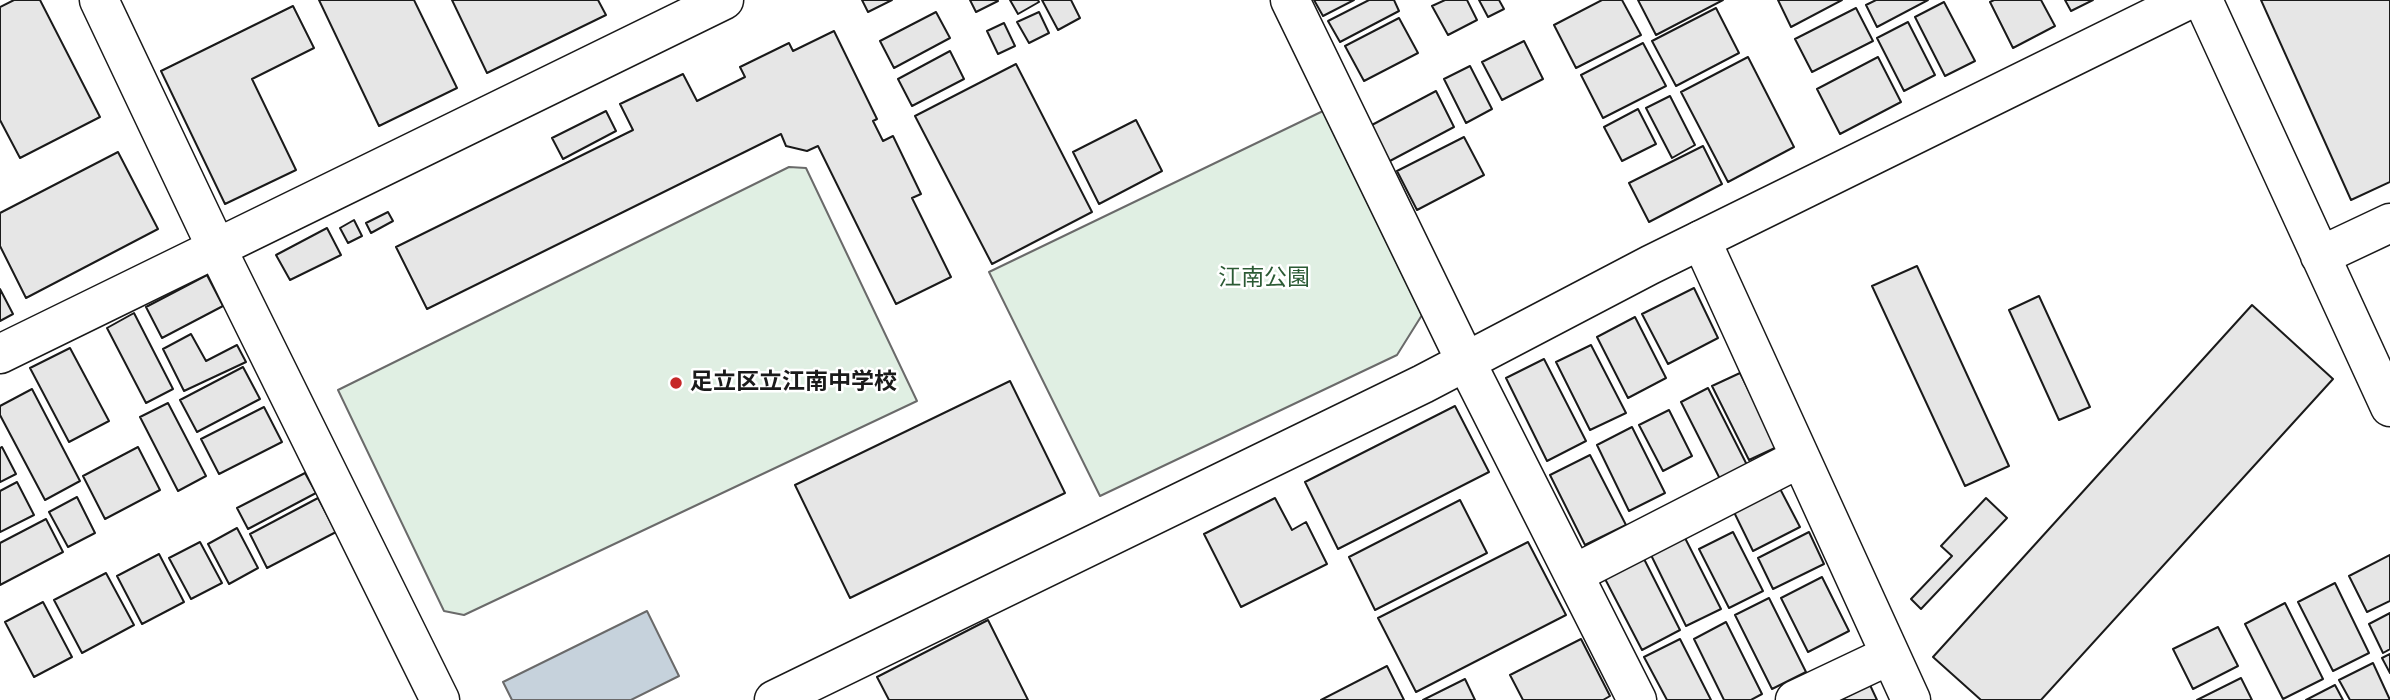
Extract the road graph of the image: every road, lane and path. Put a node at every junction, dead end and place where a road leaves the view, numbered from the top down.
1 (99, 0) edge
2 (724, 0) edge
3 (1290, 0) edge
4 (2188, 0) edge
5 (2203, 0) edge
6 (2390, 223) edge
7 (1701, 240) junction
8 (217, 249) junction
9 (2320, 256) junction
10 (0, 354) edge
11 (1466, 362) junction
12 (2390, 407) edge
13 (1800, 458) junction
14 (1574, 574) junction
15 (1890, 655) junction
16 (440, 700) edge
17 (774, 700) edge
18 (1637, 700) edge
19 (1795, 700) edge
20 (1911, 700) edge

1 - 8 street
2 - 8 street
3 - 11 street
4 - 7 street
5 - 9 street
6 - 9 street
7 - 11 street
7 - 13 street
8 - 10 street
8 - 16 street
9 - 12 street
11 - 14 street
11 - 17 street
13 - 14 street
13 - 15 street
14 - 18 street
15 - 19 street
15 - 20 street

